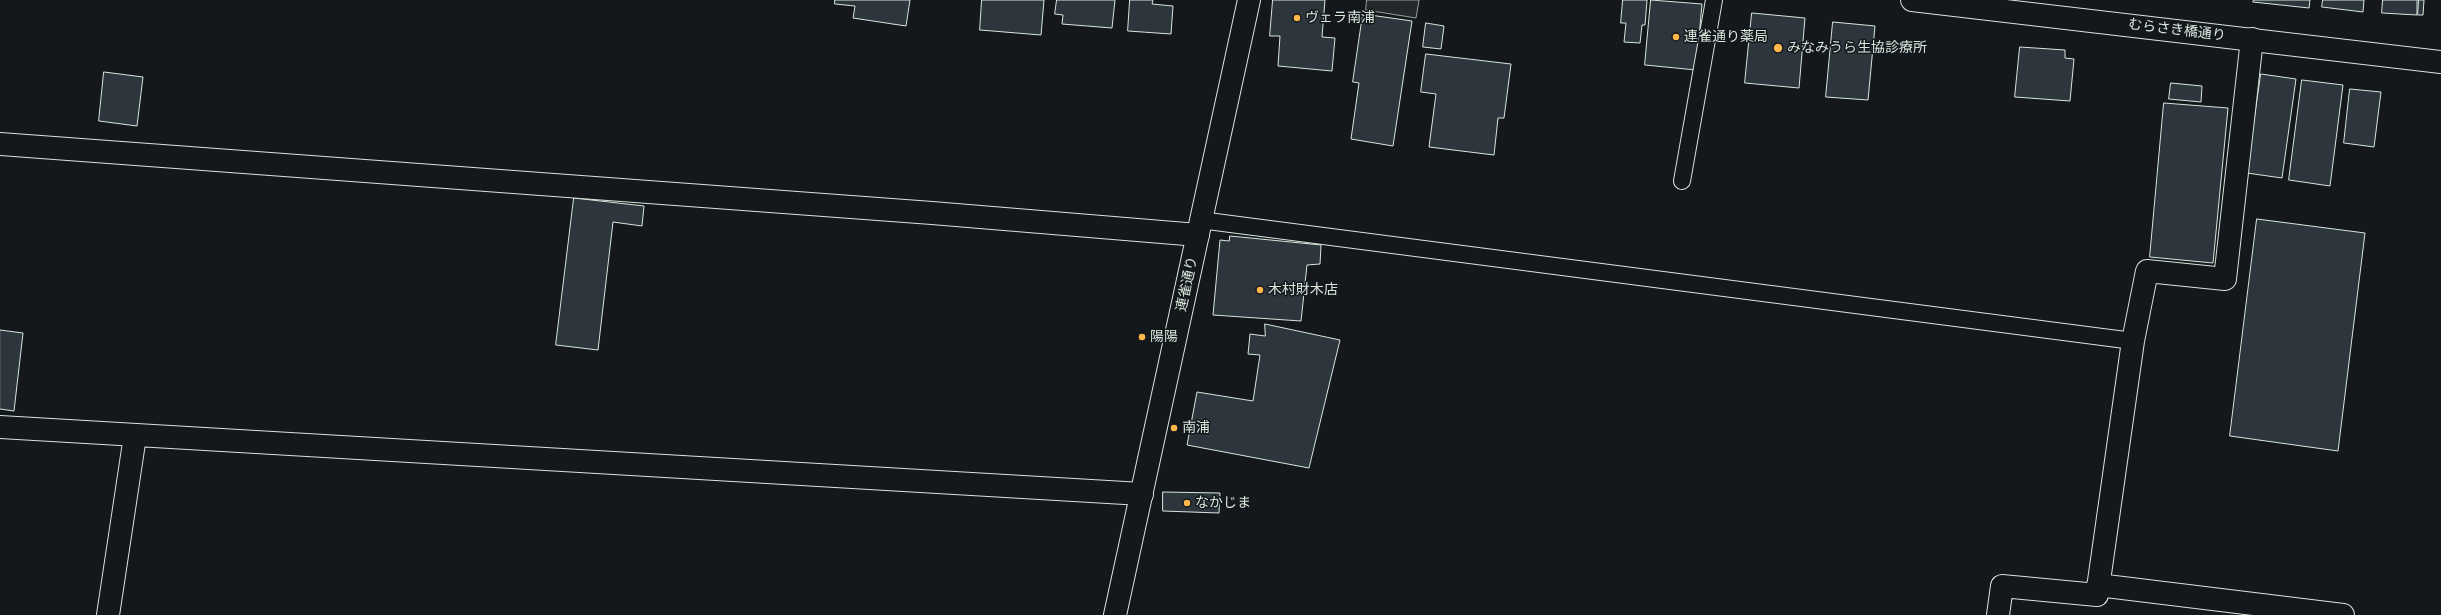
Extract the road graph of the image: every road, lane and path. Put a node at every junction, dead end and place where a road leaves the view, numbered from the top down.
1 (1249, 0) edge
2 (1714, 0) edge
3 (1912, 0) edge
4 (1946, 2) edge
5 (2252, 39) junction
6 (2441, 62) edge
7 (0, 144) edge
8 (1682, 181) dead end
9 (1199, 228) junction
10 (2133, 341) junction
11 (0, 428) edge
12 (136, 436) junction
13 (1142, 494) junction
14 (2098, 585) junction
15 (108, 615) edge
16 (1115, 615) edge
17 (1998, 615) edge
18 (2343, 615) edge

1 - 9 street, 連雀通り
2 - 8 lane
3 - 4 street, むらさき橋通り
4 - 5 street, むらさき橋通り
5 - 6 street, むらさき橋通り
5 - 10 street
7 - 9 street
9 - 10 lane
9 - 13 street, 連雀通り
10 - 14 street
11 - 12 street
12 - 13 street
12 - 15 street
13 - 16 street, 連雀通り
14 - 17 street
14 - 18 street

